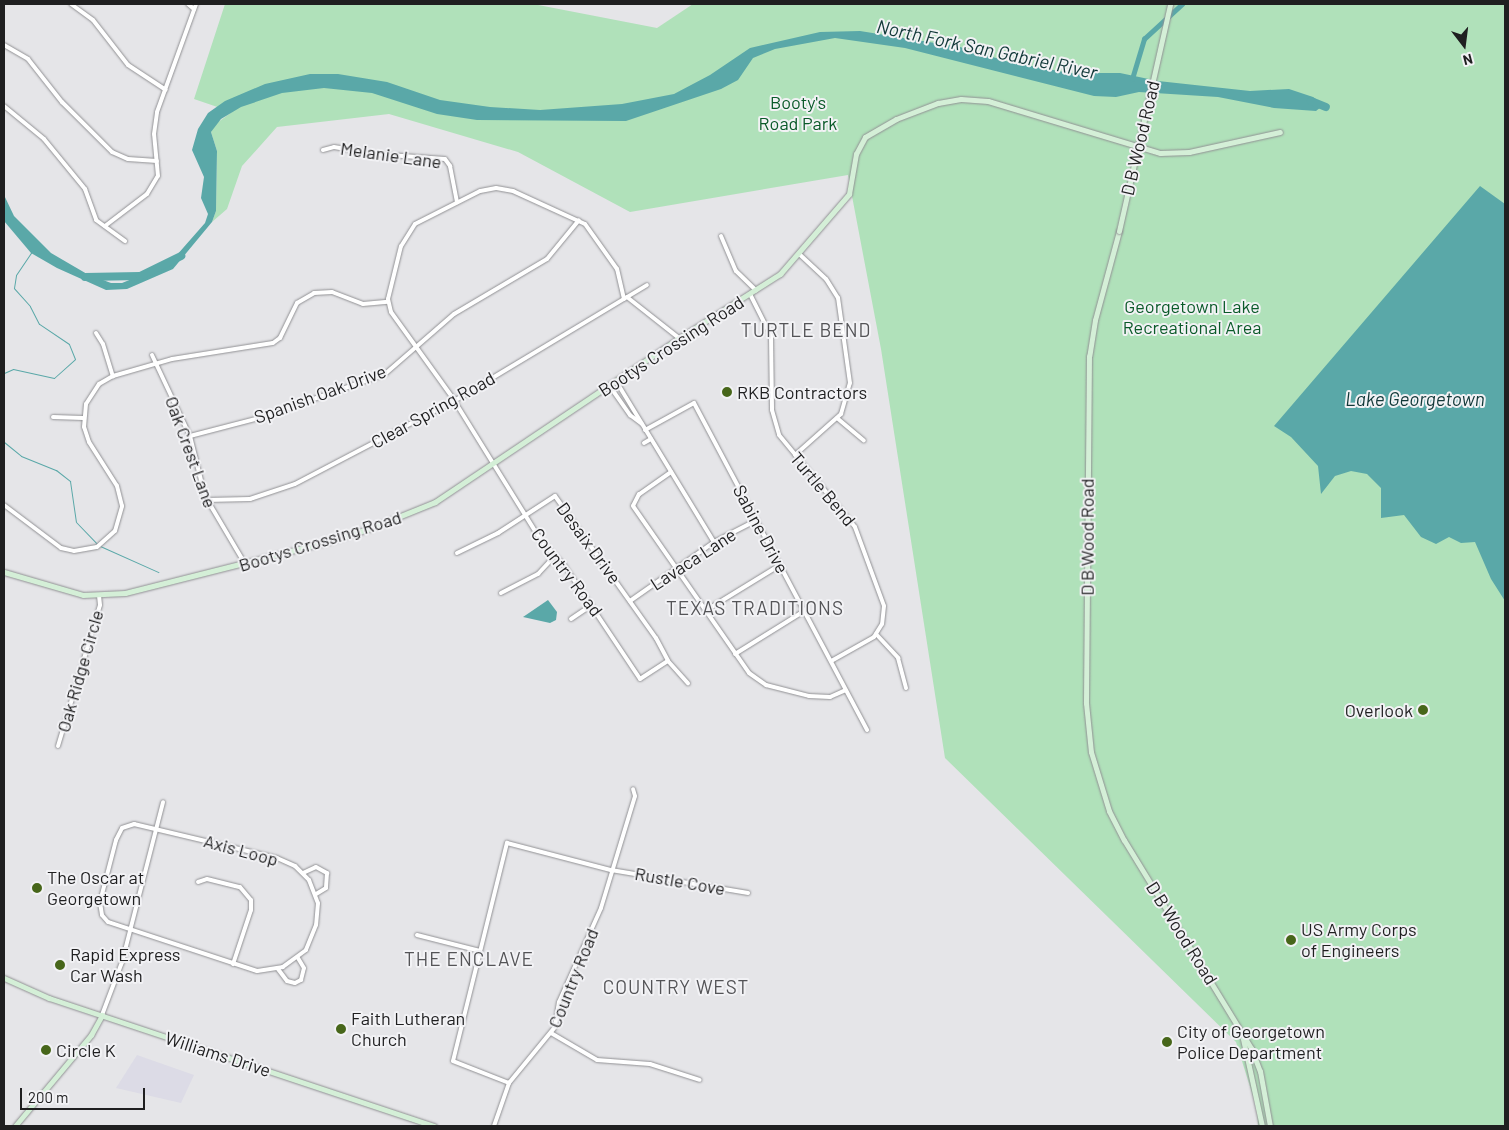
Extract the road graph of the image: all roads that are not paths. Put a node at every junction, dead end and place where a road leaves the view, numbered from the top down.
1 (71, 4) edge
2 (188, 4) edge
3 (196, 4) edge
4 (1170, 4) edge
5 (194, 9) junction
6 (4, 45) edge
7 (166, 90) junction
8 (4, 106) edge
9 (1280, 132) dead end
10 (323, 150) dead end
11 (157, 161) junction
12 (457, 202) junction
13 (579, 220) junction
14 (105, 226) junction
15 (721, 236) dead end
16 (125, 241) dead end
17 (799, 254) junction
18 (647, 285) dead end
19 (756, 290) junction
20 (750, 294) junction
21 (625, 298) junction
22 (388, 302) junction
23 (96, 333) dead end
24 (679, 338) junction
25 (416, 346) junction
26 (152, 355) dead end
27 (155, 363) junction
28 (113, 376) junction
29 (616, 380) junction
30 (609, 385) junction
31 (454, 401) junction
32 (53, 417) dead end
33 (82, 418) junction
34 (837, 418) junction
35 (642, 424) junction
36 (645, 430) junction
37 (190, 436) junction
38 (651, 439) junction
39 (864, 441) dead end
40 (644, 443) dead end
41 (795, 455) junction
42 (493, 466) junction
43 (671, 472) junction
44 (207, 500) junction
45 (4, 504) edge
46 (526, 516) junction
47 (757, 520) junction
48 (714, 542) junction
49 (457, 553) dead end
50 (555, 556) junction
51 (245, 564) junction
52 (780, 565) junction
53 (675, 569) junction
54 (4, 572) edge
55 (501, 593) dead end
56 (99, 596) junction
57 (630, 601) junction
58 (592, 606) junction
59 (705, 611) junction
60 (804, 611) junction
61 (571, 618) dead end
62 (876, 634) junction
63 (734, 654) junction
64 (668, 661) junction
65 (831, 661) junction
66 (688, 683) dead end
67 (906, 688) dead end
68 (846, 690) junction
69 (867, 730) dead end
70 (58, 746) dead end
71 (633, 789) dead end
72 (163, 802) dead end
73 (156, 828) junction
74 (612, 870) junction
75 (302, 873) junction
76 (198, 882) dead end
77 (748, 893) dead end
78 (316, 894) junction
79 (131, 930) junction
80 (417, 935) dead end
81 (480, 951) junction
82 (298, 958) junction
83 (234, 964) junction
84 (278, 969) junction
85 (4, 978) edge
86 (102, 1015) junction
87 (552, 1032) junction
88 (1243, 1039) junction
89 (700, 1080) dead end
90 (508, 1083) junction
91 (1265, 1092) junction
92 (1257, 1095) junction
93 (15, 1126) edge
94 (434, 1126) edge
95 (494, 1126) edge
96 (1262, 1126) edge
97 (1270, 1126) edge

1 - 7 street
2 - 5 street
3 - 5 street
4 - 88 main road, D B Wood Road, bridge
5 - 7 street
6 - 11 street
7 - 11 street
8 - 14 street
9 - 17 main road, Bootys Crossing Road
10 - 12 street, Melanie Lane
11 - 14 street
12 - 13 street
12 - 22 street
13 - 21 street
13 - 25 street, Spanish Oak Drive
14 - 16 street
15 - 19 street
17 - 19 main road, Bootys Crossing Road
17 - 34 street
18 - 21 street, Clear Spring Road
19 - 20 main road, Bootys Crossing Road
20 - 24 main road, Bootys Crossing Road
20 - 41 street, Turtle Bend
21 - 24 street
21 - 31 street, Clear Spring Road
22 - 25 street, Country Road
22 - 27 street
23 - 28 street
24 - 29 main road, Bootys Crossing Road
25 - 31 street, Country Road
25 - 37 street, Spanish Oak Drive
26 - 27 street, Oak Crest Lane
27 - 28 street
27 - 37 street, Oak Crest Lane
28 - 33 street
29 - 30 main road, Bootys Crossing Road
29 - 35 street
30 - 35 street
30 - 42 main road, Bootys Crossing Road
31 - 42 street, Country Road
31 - 44 street, Clear Spring Road
32 - 33 street
33 - 45 street
34 - 39 street
34 - 41 street
35 - 36 street
36 - 38 street
36 - 47 street, Sabine Drive
37 - 44 street, Oak Crest Lane
38 - 40 street
38 - 43 street
41 - 62 street, Turtle Bend
42 - 46 street, Country Road
42 - 51 main road, Bootys Crossing Road
43 - 48 street
43 - 53 street
44 - 51 street, Oak Crest Lane
46 - 49 street, Desaix Drive
46 - 50 street, Country Road
46 - 57 street, Desaix Drive
47 - 48 street, Lavaca Lane
47 - 52 street, Sabine Drive
48 - 53 street, Lavaca Lane
50 - 55 street
50 - 58 street, Country Road
51 - 56 main road, Bootys Crossing Road
52 - 59 street
52 - 60 street, Sabine Drive
53 - 57 street, Lavaca Lane
53 - 59 street
54 - 56 main road, Bootys Crossing Road
56 - 70 street, Oak Ridge Circle
57 - 64 street, Desaix Drive
58 - 61 street
58 - 64 street, Country Road
59 - 63 street
60 - 63 street
60 - 65 street, Sabine Drive
62 - 65 street
62 - 67 street
63 - 68 street
64 - 66 street, Desaix Drive
65 - 68 street, Sabine Drive
68 - 69 street, Sabine Drive
71 - 74 street, Country Road
72 - 73 street
73 - 75 street, Axis Loop
73 - 79 street
73 - 79 street, Axis Loop
74 - 77 street, Rustle Cove
74 - 81 street, Rustle Cove
74 - 87 street, Country Road
75 - 78 street, Axis Loop
75 - 78 street
76 - 83 street
78 - 82 street, Axis Loop
79 - 83 street, Axis Loop
79 - 86 street
80 - 81 street
81 - 90 street
82 - 84 street, Axis Loop
82 - 84 street
83 - 84 street, Axis Loop
85 - 86 main road, Williams Drive
86 - 93 main road
86 - 94 main road, Williams Drive
87 - 89 street
87 - 90 street, Country Road
88 - 91 main road, D B Wood Road
88 - 92 main road, D B Wood Road
90 - 95 street, Country Road
91 - 92 main road
91 - 97 main road, D B Wood Road
92 - 96 main road, D B Wood Road

